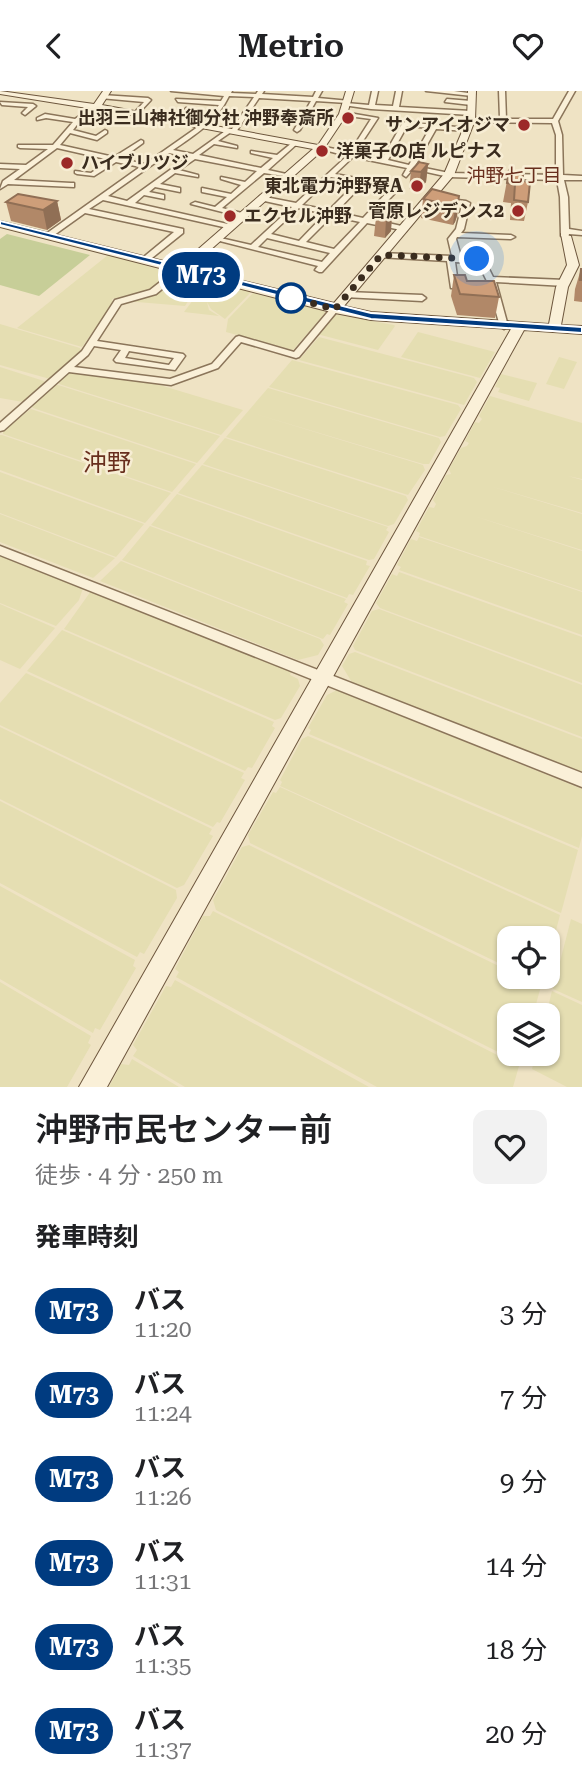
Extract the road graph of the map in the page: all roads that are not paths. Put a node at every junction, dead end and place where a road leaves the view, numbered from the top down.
1 (0, 91) edge
2 (174, 91) edge
3 (319, 91) edge
4 (375, 91) edge
5 (399, 91) edge
6 (427, 91) edge
7 (502, 91) edge
8 (13, 92) edge
9 (198, 92) edge
10 (229, 93) edge
11 (105, 94) edge
12 (260, 94) edge
13 (576, 94) edge
14 (178, 100) dead end
15 (316, 100) junction
16 (447, 101) dead end
17 (223, 103) junction
18 (346, 103) edge
19 (1, 104) edge
20 (21, 105) junction
21 (97, 106) junction
22 (371, 107) junction
23 (396, 108) junction
24 (188, 109) dead end
25 (471, 110) edge
26 (421, 112) junction
27 (25, 113) dead end
28 (137, 113) junction
29 (9, 116) dead end
30 (39, 119) dead end
31 (77, 121) junction
32 (180, 121) junction
33 (503, 121) junction
34 (555, 121) junction
35 (204, 125) junction
36 (434, 127) junction
37 (232, 130) junction
38 (297, 130) dead end
39 (68, 131) junction
40 (105, 132) dead end
41 (141, 142) dead end
42 (212, 142) junction
43 (295, 143) junction
44 (20, 146) dead end
45 (55, 146) junction
46 (235, 147) dead end
47 (320, 148) junction
48 (167, 151) junction
49 (253, 152) dead end
50 (351, 155) junction
51 (193, 156) junction
52 (279, 157) junction
53 (116, 159) junction
54 (384, 162) junction
55 (0, 166) edge
56 (145, 166) junction
57 (27, 167) junction
58 (413, 167) junction
59 (263, 170) junction
60 (174, 171) junction
61 (77, 172) dead end
62 (331, 174) junction
63 (449, 174) junction
64 (406, 175) dead end
65 (196, 176) dead end
66 (289, 176) junction
67 (559, 177) junction
68 (582, 178) edge
69 (223, 179) dead end
70 (362, 181) junction
71 (2, 184) edge
72 (245, 184) junction
73 (71, 185) dead end
74 (154, 185) junction
75 (177, 190) dead end
76 (205, 190) dead end
77 (143, 193) junction
78 (232, 196) junction
79 (102, 197) junction
80 (161, 197) dead end
81 (263, 198) junction
82 (429, 198) junction
83 (128, 204) junction
84 (195, 204) dead end
85 (297, 206) junction
86 (218, 208) junction
87 (82, 210) junction
88 (330, 214) junction
89 (243, 216) junction
90 (365, 220) junction
91 (0, 224) edge
92 (229, 227) junction
93 (403, 229) junction
94 (582, 233) edge
95 (564, 234) junction
96 (266, 235) junction
97 (454, 235) junction
98 (47, 236) junction
99 (511, 237) dead end
100 (216, 239) junction
101 (302, 243) junction
102 (252, 248) junction
103 (336, 252) junction
104 (381, 255) junction
105 (454, 258) junction
106 (144, 260) junction
107 (181, 270) junction
108 (491, 283) junction
109 (565, 283) junction
110 (347, 295) junction
111 (422, 298) dead end
112 (335, 309) junction
113 (511, 326) junction
114 (554, 329) junction
115 (582, 330) edge
116 (92, 342) junction
117 (127, 348) junction
118 (66, 369) junction
119 (0, 428) edge
120 (0, 550) edge
121 (321, 679) junction
122 (582, 780) edge
123 (92, 1087) edge

1 - 8 street
2 - 9 street
3 - 15 street
4 - 22 street
5 - 23 street
6 - 25 street
6 - 26 street
7 - 33 street
8 - 19 street
8 - 21 street
9 - 10 street
10 - 12 street
10 - 17 street
11 - 21 street
11 - 28 street
12 - 15 street
12 - 37 street
13 - 34 street
14 - 17 street
15 - 18 street
15 - 38 street
16 - 25 street
17 - 35 street
18 - 22 street
18 - 47 street
18 - 50 street
19 - 20 street
20 - 27 street
20 - 29 street
21 - 28 street
21 - 31 street
22 - 23 street
23 - 26 street
24 - 32 street
25 - 26 street
25 - 33 street
25 - 36 street
25 - 63 street
28 - 32 street
30 - 31 street
31 - 39 street
32 - 35 street
33 - 34 street
34 - 67 street
35 - 37 street
35 - 48 street
36 - 54 street
36 - 58 street
37 - 42 street
37 - 43 street
39 - 40 street
39 - 45 street
41 - 53 street
42 - 46 street
42 - 51 street
43 - 47 street
43 - 52 street
44 - 45 street
45 - 53 street
45 - 57 street
47 - 50 street
47 - 66 street
48 - 51 street
48 - 56 street
49 - 52 street
50 - 54 street
50 - 62 street
51 - 59 street
51 - 60 street
52 - 59 street
53 - 56 street
53 - 61 street
54 - 58 street
55 - 57 street
56 - 79 street
57 - 71 street
58 - 63 street
58 - 64 street
59 - 66 street
59 - 72 street
60 - 65 street
60 - 74 street
62 - 70 street
62 - 85 street
63 - 67 street
63 - 82 street
66 - 81 street
67 - 68 street
67 - 95 street
69 - 72 street
70 - 88 street
70 - 90 street
71 - 73 street
72 - 78 street
74 - 75 street
74 - 77 street
76 - 78 street
77 - 80 street
77 - 83 street
78 - 86 street
79 - 83 street
79 - 87 street
81 - 85 street
81 - 89 street
82 - 93 street
82 - 97 street
83 - 92 street
84 - 86 street
85 - 88 street
85 - 96 street
86 - 89 street
87 - 98 street
87 - 106 street
88 - 90 street
88 - 101 street
89 - 92 street
90 - 93 street
90 - 103 street
91 - 98 street
92 - 100 street
93 - 104 street
94 - 95 street
95 - 109 street
96 - 101 street
96 - 102 street
97 - 99 street
97 - 105 street
98 - 106 street
100 - 102 street
100 - 107 street
101 - 103 street
102 - 103 street
104 - 105 street
104 - 110 street
105 - 108 street
105 - 108 street
106 - 107 street
107 - 112 street
107 - 116 street
108 - 109 street
108 - 113 street
109 - 114 street
110 - 111 street
110 - 112 street
112 - 113 street
112 - 118 street
113 - 114 street
113 - 121 street
114 - 115 street
116 - 117 street
116 - 118 street
117 - 117 street
118 - 119 street
120 - 121 street
121 - 122 street
121 - 123 street

